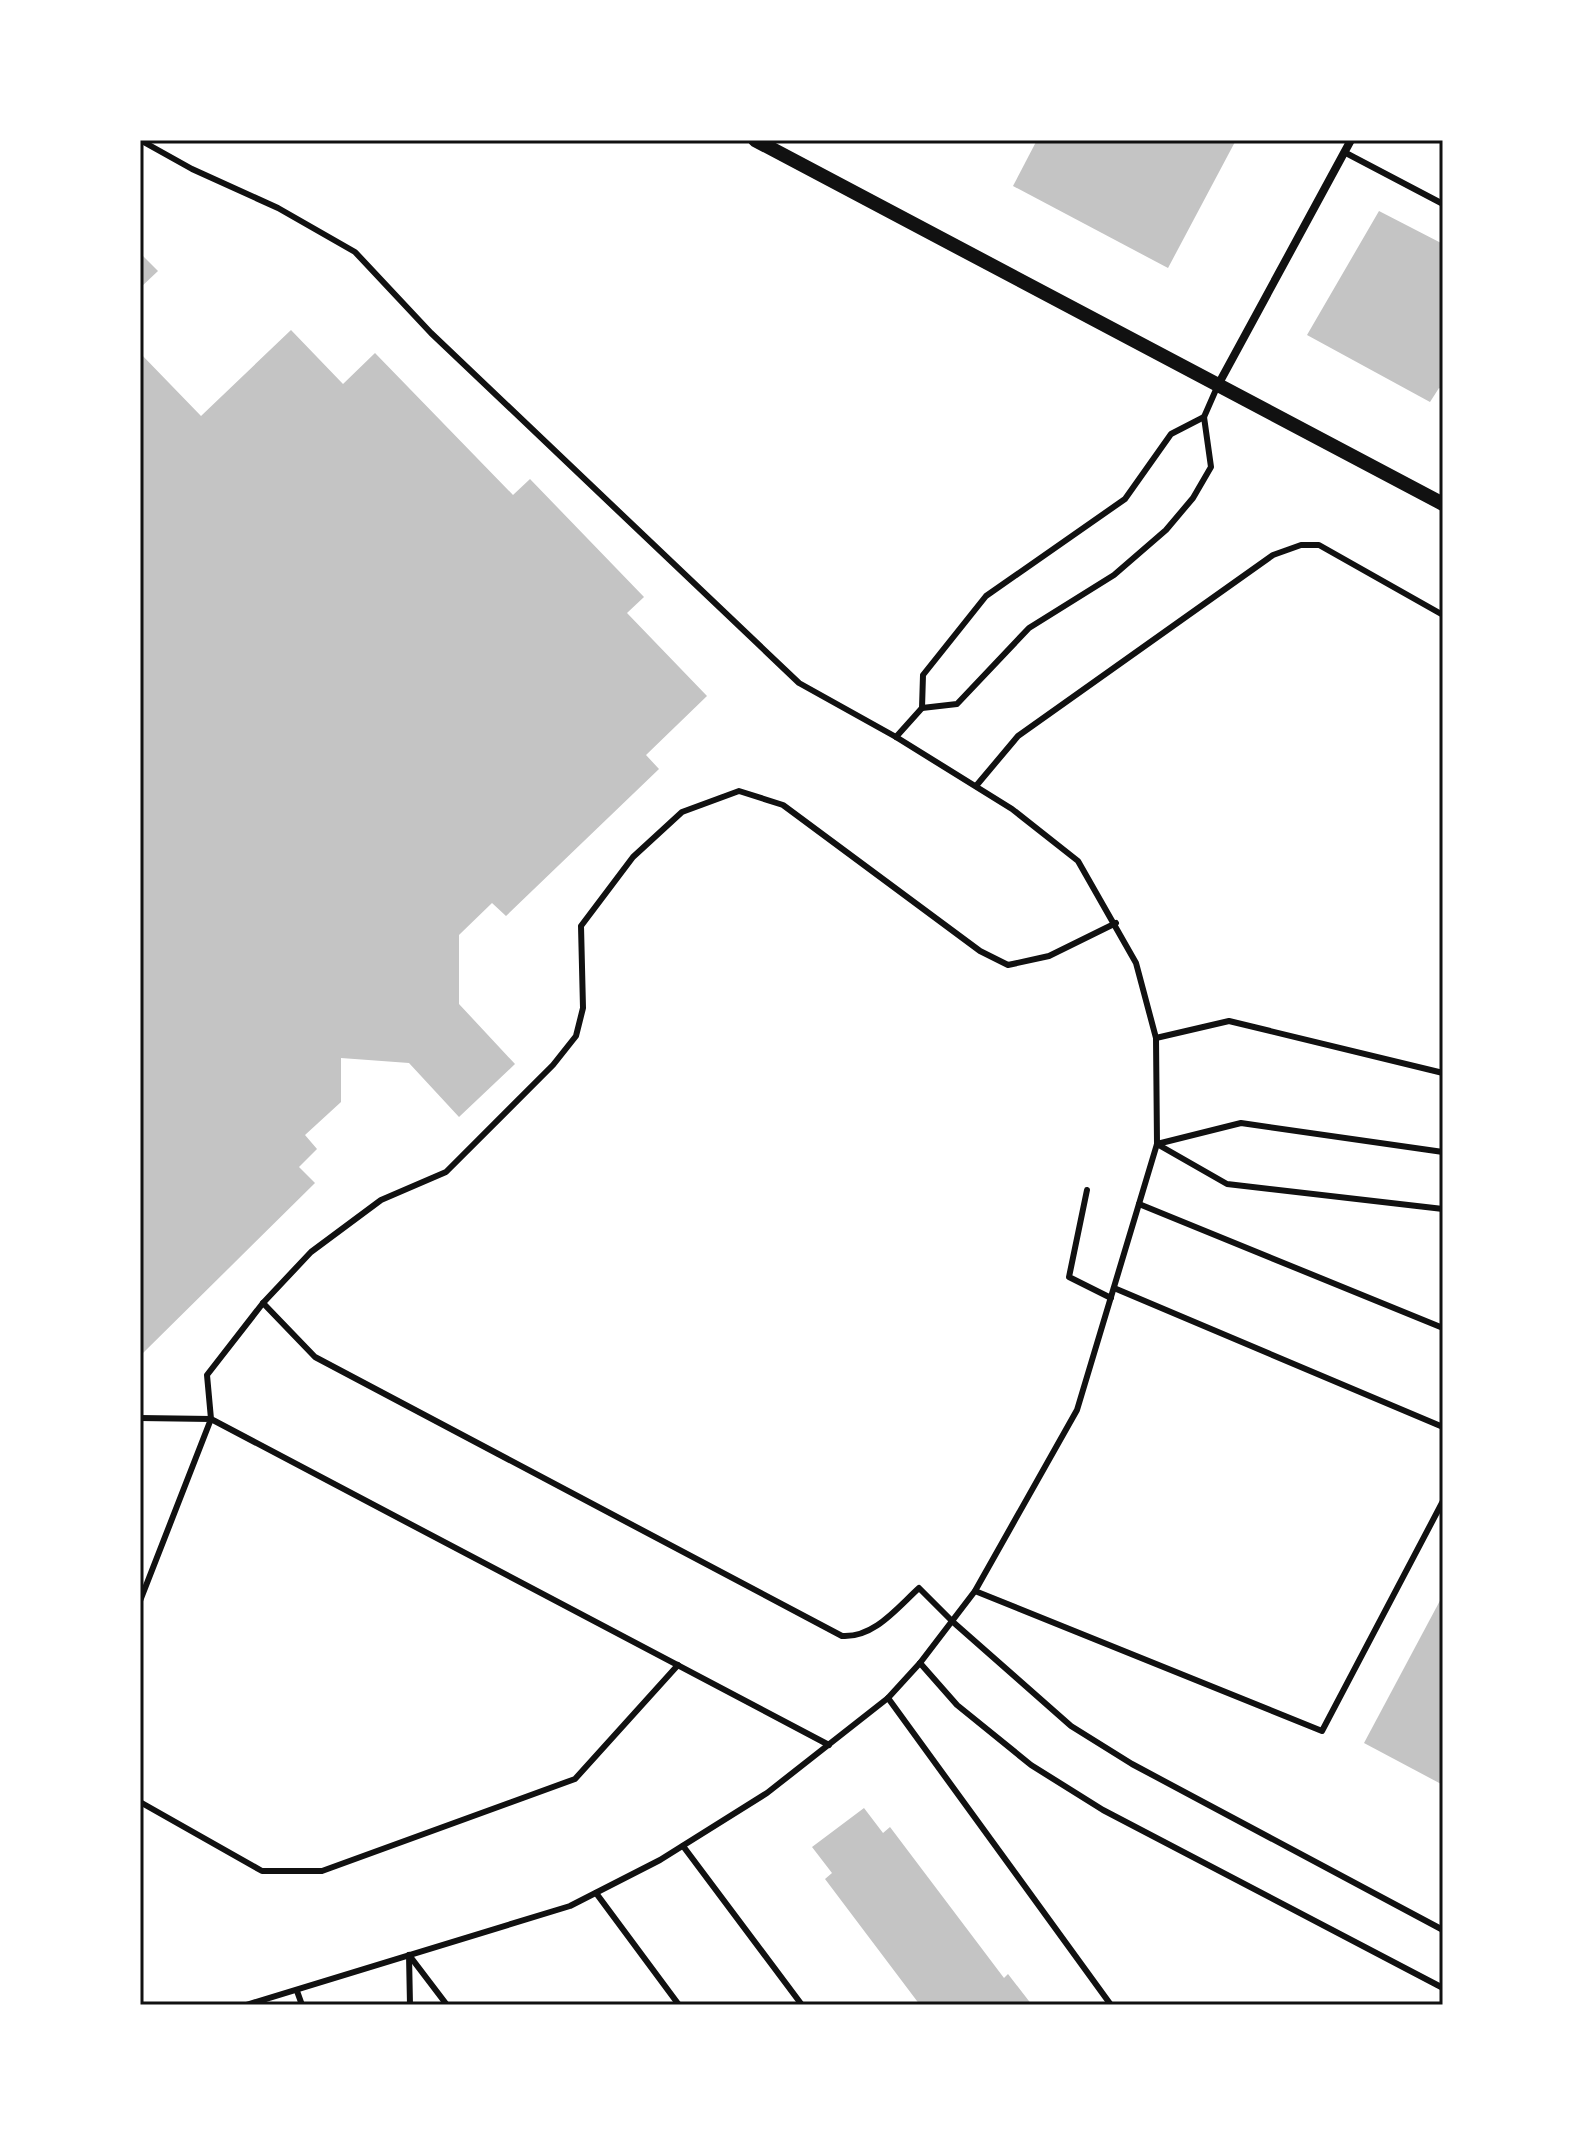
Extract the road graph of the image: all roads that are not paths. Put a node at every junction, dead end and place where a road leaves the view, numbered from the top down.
1 (140, 140) edge
2 (755, 140) edge
3 (1351, 140) edge
4 (1344, 152) junction
5 (1443, 204) edge
6 (1218, 385) junction
7 (1204, 417) junction
8 (1443, 504) edge
9 (1443, 615) edge
10 (922, 708) junction
11 (896, 737) junction
12 (976, 786) junction
13 (1116, 923) junction
14 (1156, 1038) junction
15 (1443, 1073) edge
16 (1157, 1144) junction
17 (1443, 1152) edge
18 (1087, 1190) dead end
19 (1139, 1204) junction
20 (1443, 1209) edge
21 (1114, 1288) junction
22 (1111, 1298) junction
23 (263, 1303) junction
24 (1443, 1328) edge
25 (140, 1418) edge
26 (211, 1419) junction
27 (1443, 1427) edge
28 (1443, 1501) edge
29 (975, 1591) junction
30 (140, 1601) edge
31 (953, 1622) junction
32 (920, 1663) junction
33 (678, 1665) junction
34 (888, 1698) junction
35 (829, 1745) junction
36 (140, 1802) edge
37 (683, 1846) junction
38 (596, 1893) junction
39 (1443, 1930) edge
40 (409, 1955) junction
41 (1443, 1988) edge
42 (297, 1991) junction
43 (246, 2005) edge
44 (302, 2005) edge
45 (410, 2005) edge
46 (447, 2005) edge
47 (679, 2005) edge
48 (802, 2005) edge
49 (1111, 2005) edge

1 - 11 lane
2 - 6 street
3 - 4 street
4 - 5 lane
4 - 6 street
6 - 7 lane
6 - 8 street
7 - 10 lane
7 - 10 lane
9 - 12 lane
10 - 11 lane
11 - 12 lane
12 - 13 lane
13 - 14 lane
13 - 23 lane
14 - 15 lane
14 - 16 lane
16 - 17 lane
16 - 19 lane
16 - 20 lane
18 - 22 lane
19 - 21 lane
19 - 24 lane
21 - 22 lane
21 - 27 lane
22 - 29 lane
23 - 26 lane
23 - 31 lane
25 - 26 lane
26 - 30 lane
26 - 33 lane
28 - 29 lane
29 - 31 lane
31 - 32 lane
31 - 39 lane
32 - 34 lane
32 - 41 lane
33 - 35 lane
33 - 36 lane
34 - 35 lane
34 - 49 lane
35 - 37 lane
37 - 38 lane
37 - 48 lane
38 - 40 lane
38 - 47 lane
40 - 42 lane
40 - 45 lane
40 - 46 lane
42 - 43 lane
42 - 44 lane

